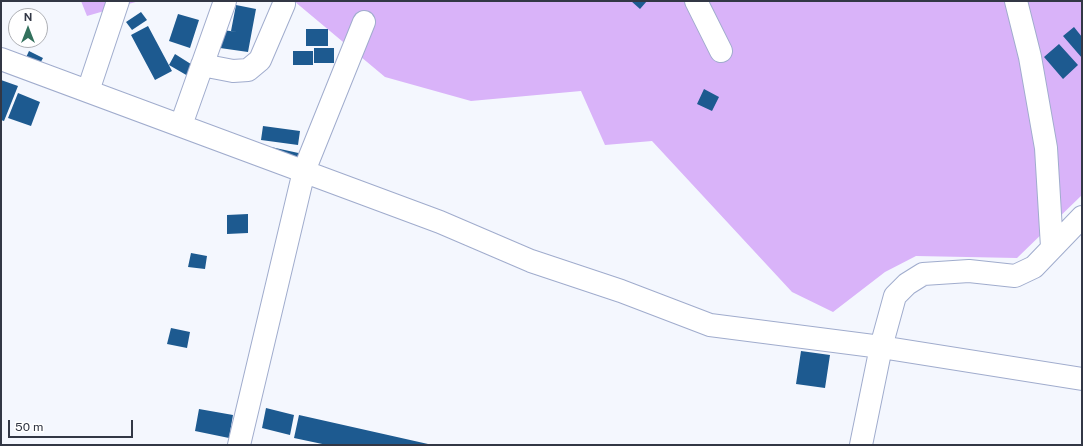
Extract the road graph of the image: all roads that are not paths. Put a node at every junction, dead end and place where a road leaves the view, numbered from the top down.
1 (118, 1) edge
2 (225, 1) edge
3 (696, 1) edge
4 (1016, 1) edge
5 (284, 4) dead end
6 (364, 22) dead end
7 (721, 51) dead end
8 (1, 59) edge
9 (202, 65) junction
10 (88, 91) junction
11 (181, 125) junction
12 (304, 171) junction
13 (1082, 217) edge
14 (1052, 247) junction
15 (881, 347) junction
16 (1082, 379) edge
17 (239, 445) edge
18 (861, 445) edge

1 - 10 street
2 - 9 street
3 - 7 street
4 - 14 street
5 - 9 street
6 - 12 street
8 - 10 street
9 - 11 street
10 - 11 street
11 - 12 street
12 - 15 street
12 - 17 street
13 - 14 street
14 - 15 street
15 - 16 street
15 - 18 street

